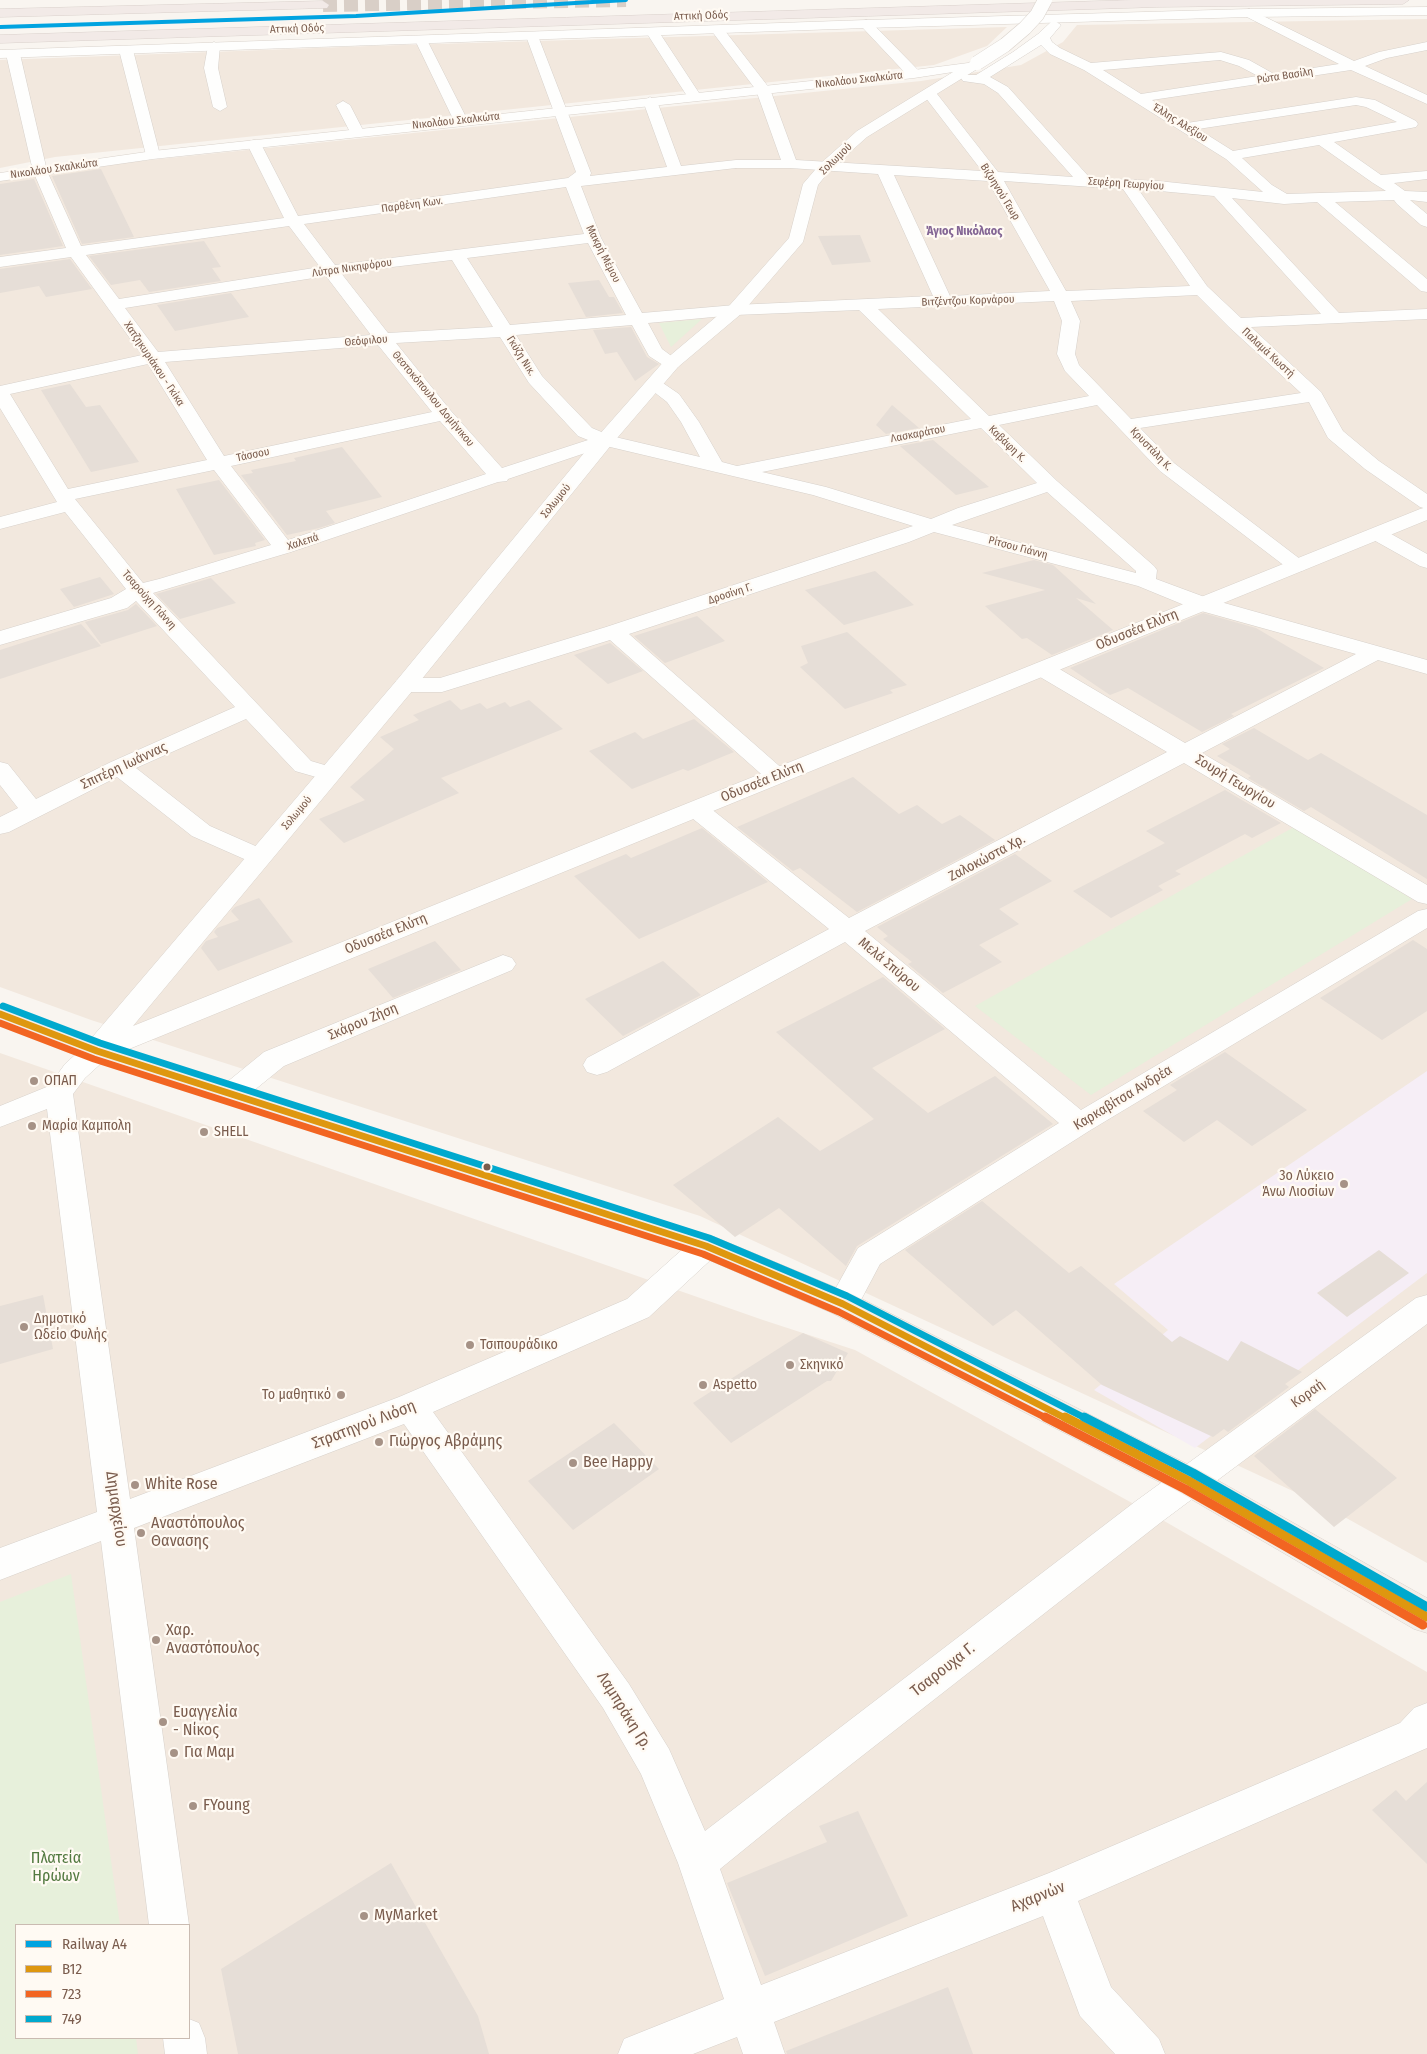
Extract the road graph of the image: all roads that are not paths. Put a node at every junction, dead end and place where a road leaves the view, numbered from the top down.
1 (1045, 0) edge
2 (1403, 0) edge
3 (324, 5) dead end
4 (1427, 11) edge
5 (0, 13) edge
6 (1249, 13) junction
7 (1060, 19) junction
8 (866, 24) junction
9 (716, 30) junction
10 (652, 32) junction
11 (532, 36) junction
12 (1043, 37) junction
13 (0, 39) edge
14 (421, 40) junction
15 (214, 46) junction
16 (1426, 46) edge
17 (126, 50) junction
18 (6, 54) edge
19 (1018, 55) junction
20 (1069, 58) junction
21 (977, 63) junction
22 (1089, 66) junction
23 (1353, 66) junction
24 (914, 74) junction
25 (954, 77) junction
26 (1271, 78) junction
27 (978, 79) junction
28 (763, 89) junction
29 (929, 93) junction
30 (694, 96) junction
31 (1140, 98) junction
32 (1427, 100) edge
33 (650, 101) junction
34 (344, 105) dead end
35 (1329, 106) junction
36 (220, 108) dead end
37 (1381, 108) junction
38 (560, 110) junction
39 (461, 121) junction
40 (1186, 127) junction
41 (1378, 131) junction
42 (357, 132) junction
43 (1322, 140) junction
44 (254, 144) junction
45 (153, 155) junction
46 (1231, 156) junction
47 (790, 164) junction
48 (825, 167) junction
49 (675, 170) junction
50 (884, 170) junction
51 (40, 171) junction
52 (1427, 175) edge
53 (0, 177) edge
54 (994, 177) junction
55 (1378, 180) junction
56 (572, 182) junction
57 (1086, 182) junction
58 (1127, 184) junction
59 (1219, 193) junction
60 (1401, 195) junction
61 (1427, 197) edge
62 (1284, 199) junction
63 (1322, 199) junction
64 (292, 222) junction
65 (1427, 222) edge
66 (593, 238) junction
67 (76, 251) junction
68 (456, 254) junction
69 (0, 262) edge
70 (330, 270) junction
71 (1427, 287) edge
72 (1201, 290) junction
73 (1061, 297) junction
74 (944, 302) junction
75 (863, 304) junction
76 (113, 305) junction
77 (735, 310) junction
78 (1427, 314) edge
79 (638, 319) junction
80 (1335, 319) junction
81 (1236, 323) junction
82 (505, 331) junction
83 (382, 339) junction
84 (153, 358) junction
85 (672, 364) junction
86 (654, 386) junction
87 (0, 392) edge
88 (1315, 396) junction
89 (1101, 399) junction
90 (444, 415) junction
91 (984, 421) junction
92 (1127, 425) junction
93 (606, 440) junction
94 (218, 462) junction
95 (715, 467) junction
96 (736, 472) junction
97 (500, 477) junction
98 (1050, 485) junction
99 (66, 500) junction
100 (1427, 503) edge
101 (1427, 513) edge
102 (0, 523) edge
103 (934, 526) junction
104 (1377, 534) junction
105 (284, 548) junction
106 (1427, 562) edge
107 (1297, 566) junction
108 (1145, 582) junction
109 (138, 590) junction
110 (1202, 604) junction
111 (614, 632) junction
112 (0, 638) edge
113 (1377, 652) junction
114 (1427, 667) edge
115 (1043, 669) junction
116 (405, 686) junction
117 (250, 710) junction
118 (1187, 753) junction
119 (119, 768) junction
120 (0, 769) edge
121 (330, 774) junction
122 (777, 776) junction
123 (696, 809) junction
124 (32, 810) junction
125 (0, 827) edge
126 (260, 858) junction
127 (1427, 896) edge
128 (1427, 917) edge
129 (848, 930) junction
130 (502, 964) dead end
131 (0, 1014) edge
132 (97, 1051) junction
133 (597, 1066) dead end
134 (59, 1094) junction
135 (231, 1094) junction
136 (0, 1118) edge
137 (1079, 1124) junction
138 (706, 1246) junction
139 (843, 1304) junction
140 (1427, 1307) edge
141 (411, 1407) junction
142 (1189, 1481) junction
143 (117, 1520) junction
144 (0, 1564) edge
145 (1427, 1617) edge
146 (1427, 1721) edge
147 (698, 1862) junction
148 (1054, 1891) junction
149 (169, 1924) edge
150 (748, 2012) junction
151 (184, 2039) edge
152 (186, 2054) edge
153 (639, 2054) edge
154 (764, 2054) edge
155 (1144, 2054) edge

1 - 21 street, Σολωμού, bridge
2 - 13 highway, Αττική Οδός
3 - 5 highway, Αττική Οδός
4 - 6 street
6 - 7 street
6 - 23 street
7 - 8 street
7 - 12 street
8 - 9 street
8 - 24 street
9 - 10 street
9 - 28 street
10 - 11 street
10 - 30 street
11 - 14 street
11 - 38 street
12 - 19 street
12 - 20 street, Έλλης Αλεξίου
14 - 15 street
14 - 39 street
15 - 17 street
15 - 36 street
16 - 23 street, Ρώτα Βασίλη
17 - 18 street
17 - 45 street
18 - 51 street, Χατζηκυριάκου - Γκίκα
19 - 20 street, Έλλης Αλεξίου
19 - 27 street
20 - 22 street, Έλλης Αλεξίου
21 - 24 street, Νικολάου Σκαλκώτα
21 - 25 street, Σολωμού
22 - 26 street
22 - 31 street, Έλλης Αλεξίου
23 - 26 street, Ρώτα Βασίλη
23 - 32 street
24 - 25 street, Νικολάου Σκαλκώτα
24 - 28 street, Νικολάου Σκαλκώτα
25 - 27 street, Νικολάου Σκαλκώτα
25 - 29 street, Σολωμού
26 - 31 street, Ρώτα Βασίλη
27 - 57 street, Νικολάου Σκαλκώτα
28 - 30 street, Νικολάου Σκαλκώτα
28 - 47 street
29 - 48 street, Σολωμού
29 - 54 street, Βιζυηνού Γεωρ
30 - 33 street, Νικολάου Σκαλκώτα
31 - 40 street, Έλλης Αλεξίου
32 - 37 street
33 - 38 street, Νικολάου Σκαλκώτα
33 - 49 street
34 - 42 street
35 - 37 street
35 - 40 street
35 - 41 street
37 - 41 street
38 - 39 street, Νικολάου Σκαλκώτα
38 - 56 street
39 - 42 street, Νικολάου Σκαλκώτα
40 - 46 street, Έλλης Αλεξίου
41 - 43 street
42 - 44 street, Νικολάου Σκαλκώτα
43 - 46 street
43 - 55 street
44 - 45 street, Νικολάου Σκαλκώτα
44 - 64 street, Θεοτοκόπουλου Δομήνικου
45 - 51 street, Νικολάου Σκαλκώτα
46 - 62 street, Έλλης Αλεξίου
47 - 48 street, Παρθένη Κων.
47 - 49 street, Παρθένη Κων.
48 - 50 street, Σεφέρη Γεωργίου
48 - 77 street, Σολωμού
49 - 56 street, Παρθένη Κων.
50 - 54 street, Σεφέρη Γεωργίου
50 - 74 street
51 - 53 street, Νικολάου Σκαλκώτα
51 - 67 street, Χατζηκυριάκου - Γκίκα
52 - 55 street
54 - 57 street, Σεφέρη Γεωργίου
54 - 73 street, Βιζυηνού Γεωρ
55 - 60 street
56 - 64 street, Παρθένη Κων.
56 - 66 street, Μακρή Μέμου
57 - 58 street, Σεφέρη Γεωργίου
58 - 59 street, Σεφέρη Γεωργίου
58 - 72 street, Παλαμά Κωστή
59 - 62 street, Σεφέρη Γεωργίου
59 - 80 street
60 - 61 street, Σεφέρη Γεωργίου
60 - 63 street, Σεφέρη Γεωργίου
60 - 65 street
62 - 63 street, Σεφέρη Γεωργίου
63 - 71 street
64 - 67 street, Παρθένη Κων.
64 - 70 street, Θεοτοκόπουλου Δομήνικου
66 - 68 street, Λύτρα Νικηφόρου
66 - 79 street, Μακρή Μέμου
67 - 69 street, Παρθένη Κων.
67 - 76 street, Χατζηκυριάκου - Γκίκα
68 - 70 street, Λύτρα Νικηφόρου
68 - 82 street, Γκύζη Νικ.
70 - 76 street, Λύτρα Νικηφόρου
70 - 83 street, Θεοτοκόπουλου Δομήνικου
72 - 73 street, Βιτζέντζου Κορνάρου
72 - 81 street, Παλαμά Κωστή
73 - 74 street, Βιτζέντζου Κορνάρου
73 - 89 street, Κρυστάλη Κ.
74 - 75 street, Βιτζέντζου Κορνάρου
75 - 77 street, Βιτζέντζου Κορνάρου
75 - 91 street, Καβάφη Κ.
76 - 84 street, Χατζηκυριάκου - Γκίκα
77 - 79 street, Θεόφιλου
77 - 85 street, Σολωμού
78 - 80 street
79 - 82 street, Θεόφιλου
79 - 85 street, Μακρή Μέμου
80 - 81 street
81 - 88 street, Παλαμά Κωστή
82 - 83 street, Θεόφιλου
82 - 93 street, Γκύζη Νικ.
83 - 84 street, Θεόφιλου
83 - 90 street, Θεοτοκόπουλου Δομήνικου
84 - 87 street, Θεόφιλου
84 - 94 street, Χατζηκυριάκου - Γκίκα
85 - 86 street, Σολωμού
86 - 93 street, Σολωμού
86 - 95 street
87 - 99 street, Τσαρούχη Γιάννη
88 - 92 street
88 - 100 street, Παλαμά Κωστή
89 - 91 street, Λασκαράτου
89 - 92 street, Κρυστάλη Κ.
90 - 94 street, Τάσσου
90 - 97 street, Θεοτοκόπουλου Δομήνικου
91 - 96 street, Λασκαράτου
91 - 98 street, Καβάφη Κ.
92 - 107 street, Κρυστάλη Κ.
93 - 95 street, Ρίτσου Γιάννη
93 - 97 street, Χαλεπά
93 - 116 street, Σολωμού
94 - 99 street, Τάσσου
94 - 105 street, Χατζηκυριάκου - Γκίκα
95 - 96 street, Ρίτσου Γιάννη
96 - 103 street, Ρίτσου Γιάννη
97 - 105 street, Χαλεπά
98 - 103 street, Δροσίνη Γ.
98 - 108 street, Καβάφη Κ.
99 - 102 street, Τάσσου
99 - 109 street, Τσαρούχη Γιάννη
101 - 104 street, Οδυσσέα Ελύτη
103 - 108 street, Ρίτσου Γιάννη
103 - 111 street, Δροσίνη Γ.
104 - 106 street
104 - 107 street, Οδυσσέα Ελύτη
105 - 109 street, Χαλεπά
107 - 110 street, Οδυσσέα Ελύτη
108 - 110 street, Ρίτσου Γιάννη
109 - 112 street, Χαλεπά
109 - 117 street, Τσαρούχη Γιάννη
110 - 113 street, Ρίτσου Γιάννη
110 - 115 street, Οδυσσέα Ελύτη
111 - 116 street, Δροσίνη Γ.
111 - 122 street
113 - 114 street, Ρίτσου Γιάννη
113 - 118 street, Ζαλοκώστα Χρ.
115 - 118 street, Σουρή Γεωργίου
115 - 122 street, Οδυσσέα Ελύτη
116 - 121 street, Σολωμού
117 - 119 street, Σπιτέρη Ιωάννας
117 - 121 street, Τσαρούχη Γιάννη
118 - 127 street, Σουρή Γεωργίου
118 - 129 street, Ζαλοκώστα Χρ.
119 - 124 street, Σπιτέρη Ιωάννας
119 - 126 street
120 - 124 street
121 - 126 street, Σολωμού
122 - 123 street, Οδυσσέα Ελύτη
123 - 129 street, Μελά Σπύρου
123 - 132 street, Οδυσσέα Ελύτη
124 - 125 street, Σπιτέρη Ιωάννας
126 - 132 street, Σολωμού
128 - 137 street, Καρκαβίτσα Ανδρέα
129 - 133 street, Ζαλοκώστα Χρ.
129 - 137 street, Μελά Σπύρου
130 - 135 street, Σκάρου Ζήση
131 - 132 main road
132 - 134 street
132 - 135 main road
134 - 136 street
134 - 143 street, Δημαρχείου
135 - 138 main road
137 - 139 street, Καρκαβίτσα Ανδρέα
138 - 139 main road
138 - 141 street, Στρατηγού Λιόση
139 - 142 main road
140 - 142 street, Κοραή
141 - 143 street, Στρατηγού Λιόση
141 - 147 street, Λαμπράκη Γρ.
142 - 145 main road
142 - 147 street, Τσαρουχα Γ.
143 - 144 street, Στρατηγού Λιόση
143 - 149 street, Δημαρχείου
146 - 148 street, Αχαρνών
147 - 150 street, Λαμπράκη Γρ.
148 - 150 street, Αχαρνών
148 - 155 street
150 - 153 street, Αχαρνών
150 - 154 street, Λαμπράκη Γρ.
151 - 152 street

